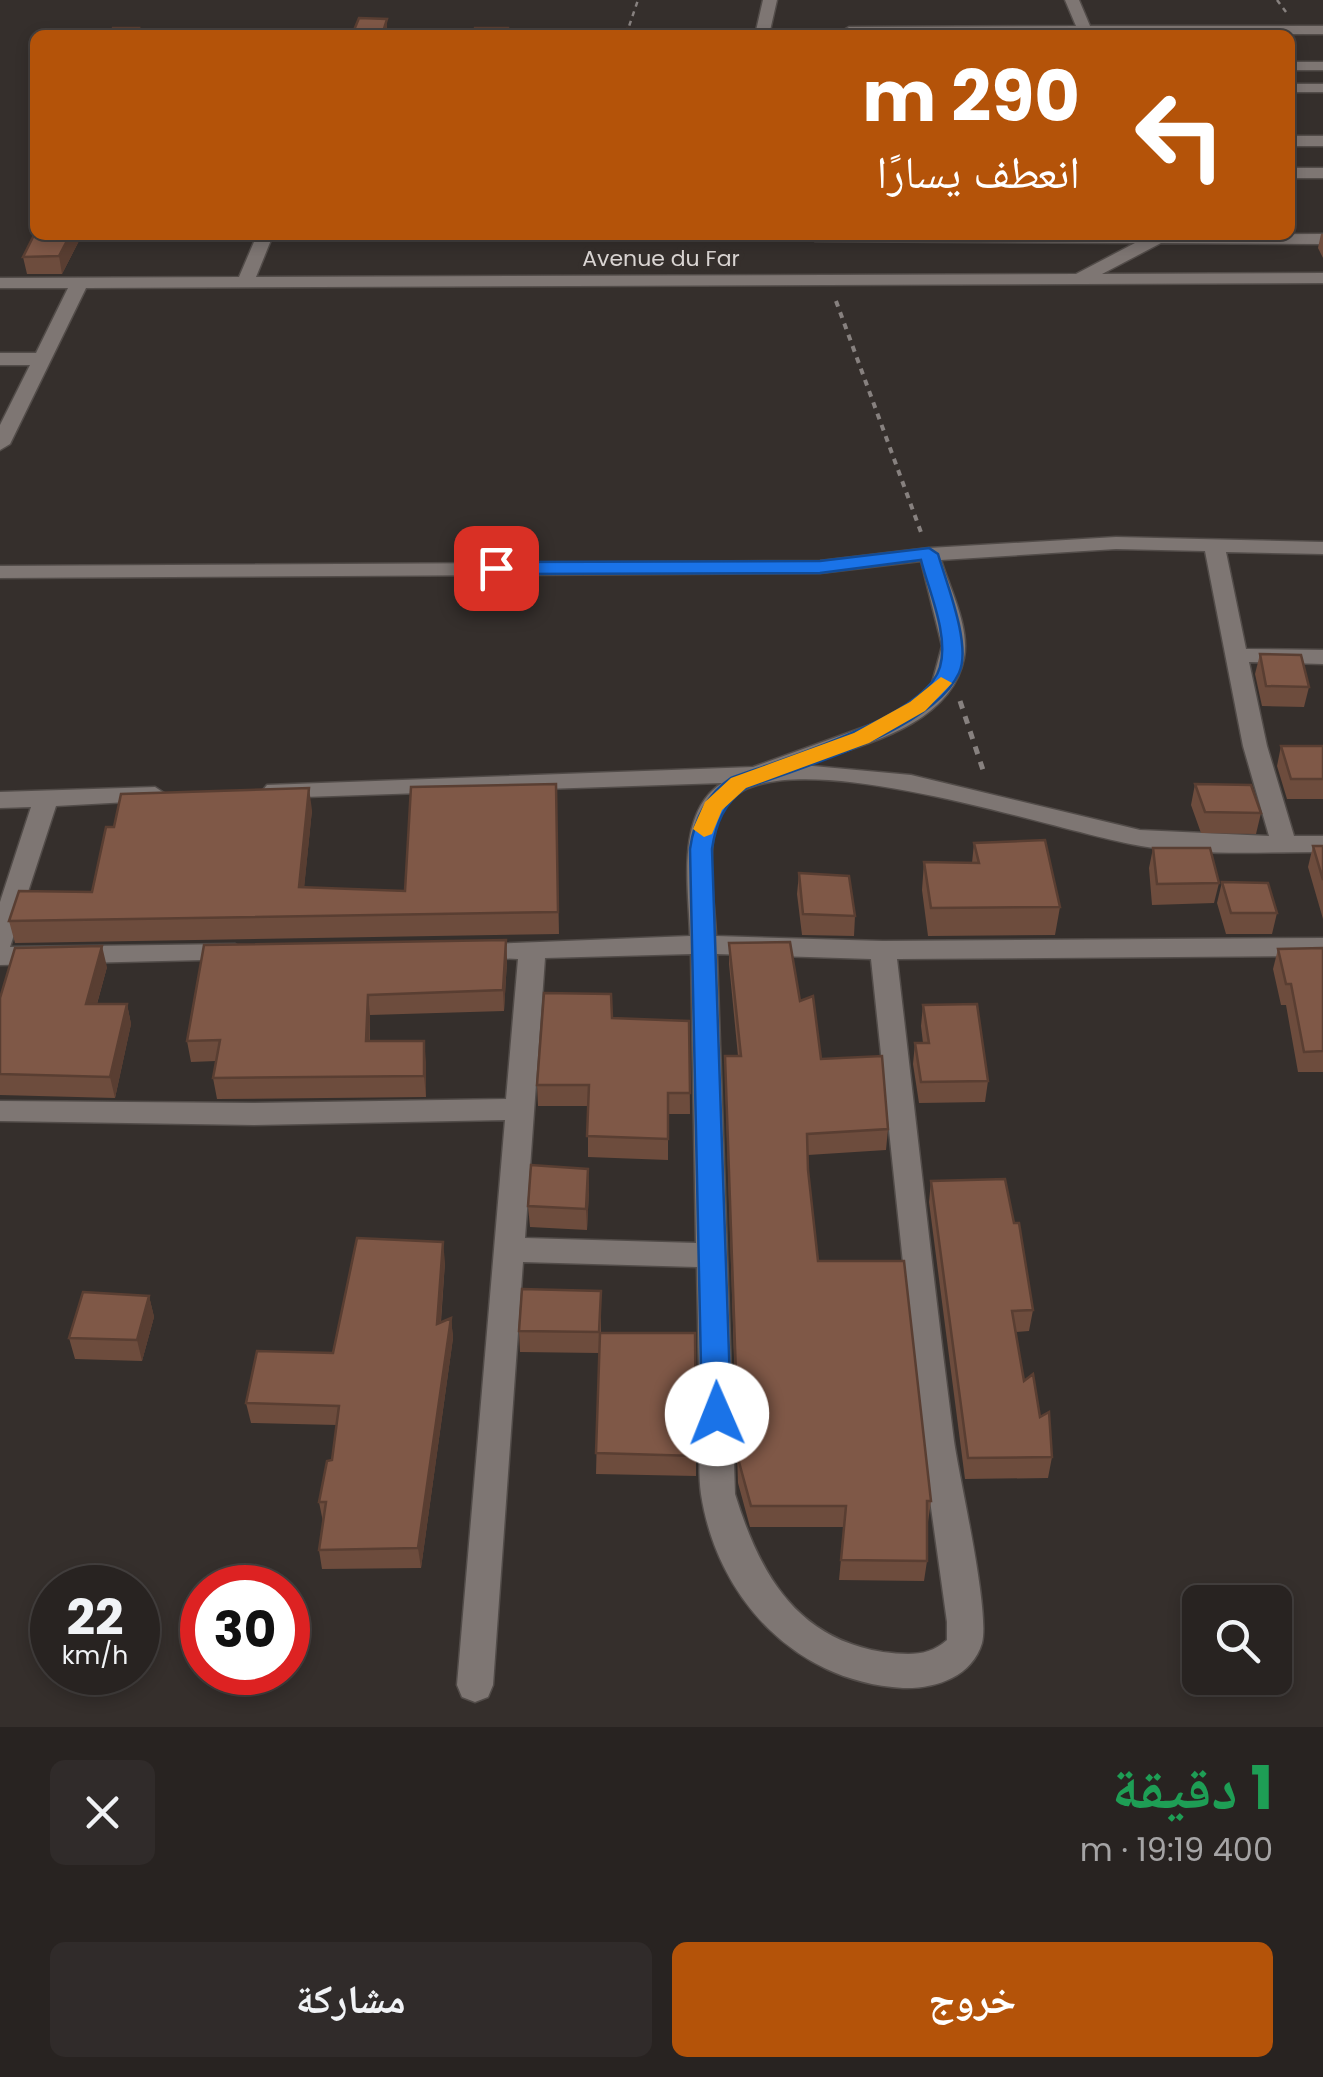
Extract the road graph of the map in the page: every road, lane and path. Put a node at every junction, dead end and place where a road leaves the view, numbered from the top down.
1 (638, 0) edge
2 (770, 0) edge
3 (1072, 0) edge
4 (628, 30) edge
5 (763, 30) edge
6 (1084, 30) edge
7 (1295, 30) edge
8 (1323, 30) edge
9 (1295, 66) edge
10 (1323, 66) edge
11 (1295, 88) edge
12 (1323, 88) edge
13 (1295, 141) edge
14 (1323, 141) edge
15 (1295, 173) edge
16 (1323, 173) edge
17 (1295, 238) edge
18 (1323, 239) edge
19 (263, 240) edge
20 (1073, 240) edge
21 (1154, 240) edge
22 (820, 254) edge
23 (1323, 278) edge
24 (1078, 279) junction
25 (0, 283) edge
26 (245, 283) junction
27 (79, 284) junction
28 (0, 359) edge
29 (44, 359) junction
30 (5, 424) edge
31 (0, 444) edge
32 (1216, 547) junction
33 (1323, 548) edge
34 (929, 554) junction
35 (0, 572) edge
36 (1236, 655) junction
37 (1323, 657) edge
38 (950, 672) junction
39 (1255, 746) junction
40 (1289, 747) edge
41 (770, 770) junction
42 (245, 791) edge
43 (186, 793) edge
44 (46, 798) junction
45 (0, 800) edge
46 (994, 802) junction
47 (1323, 844) edge
48 (1284, 845) junction
49 (0, 942) edge
50 (704, 945) junction
51 (1323, 948) edge
52 (532, 950) junction
53 (883, 950) junction
54 (455, 951) edge
55 (261, 953) edge
56 (0, 956) edge
57 (520, 1109) junction
58 (0, 1111) edge
59 (512, 1250) junction
60 (714, 1255) junction
61 (475, 1686) dead end

1 - 4 path
2 - 5 street
3 - 6 street
7 - 8 street
9 - 10 street
11 - 12 street
13 - 14 street
15 - 16 street
17 - 18 street
19 - 26 street
20 - 22 street
21 - 24 street
22 - 24 street, Avenue du Far
22 - 26 street, Avenue du Far
22 - 34 path
23 - 24 street, Avenue du Far
25 - 27 street, Avenue du Far
26 - 27 street, Avenue du Far
27 - 29 street
28 - 29 street
29 - 30 street
30 - 31 street
32 - 33 street
32 - 34 street
32 - 36 street
34 - 35 street
34 - 38 street
36 - 37 street
36 - 39 street
38 - 41 street
38 - 46 path
39 - 40 street
39 - 48 street
41 - 42 street
41 - 46 street
41 - 50 street
43 - 44 street
44 - 45 street
44 - 49 street
46 - 48 street
47 - 48 street
50 - 52 street
50 - 53 street
50 - 60 street
51 - 53 street
52 - 54 street
52 - 57 street
53 - 60 street
55 - 56 street
57 - 58 street
57 - 59 street
59 - 60 street
59 - 61 street

